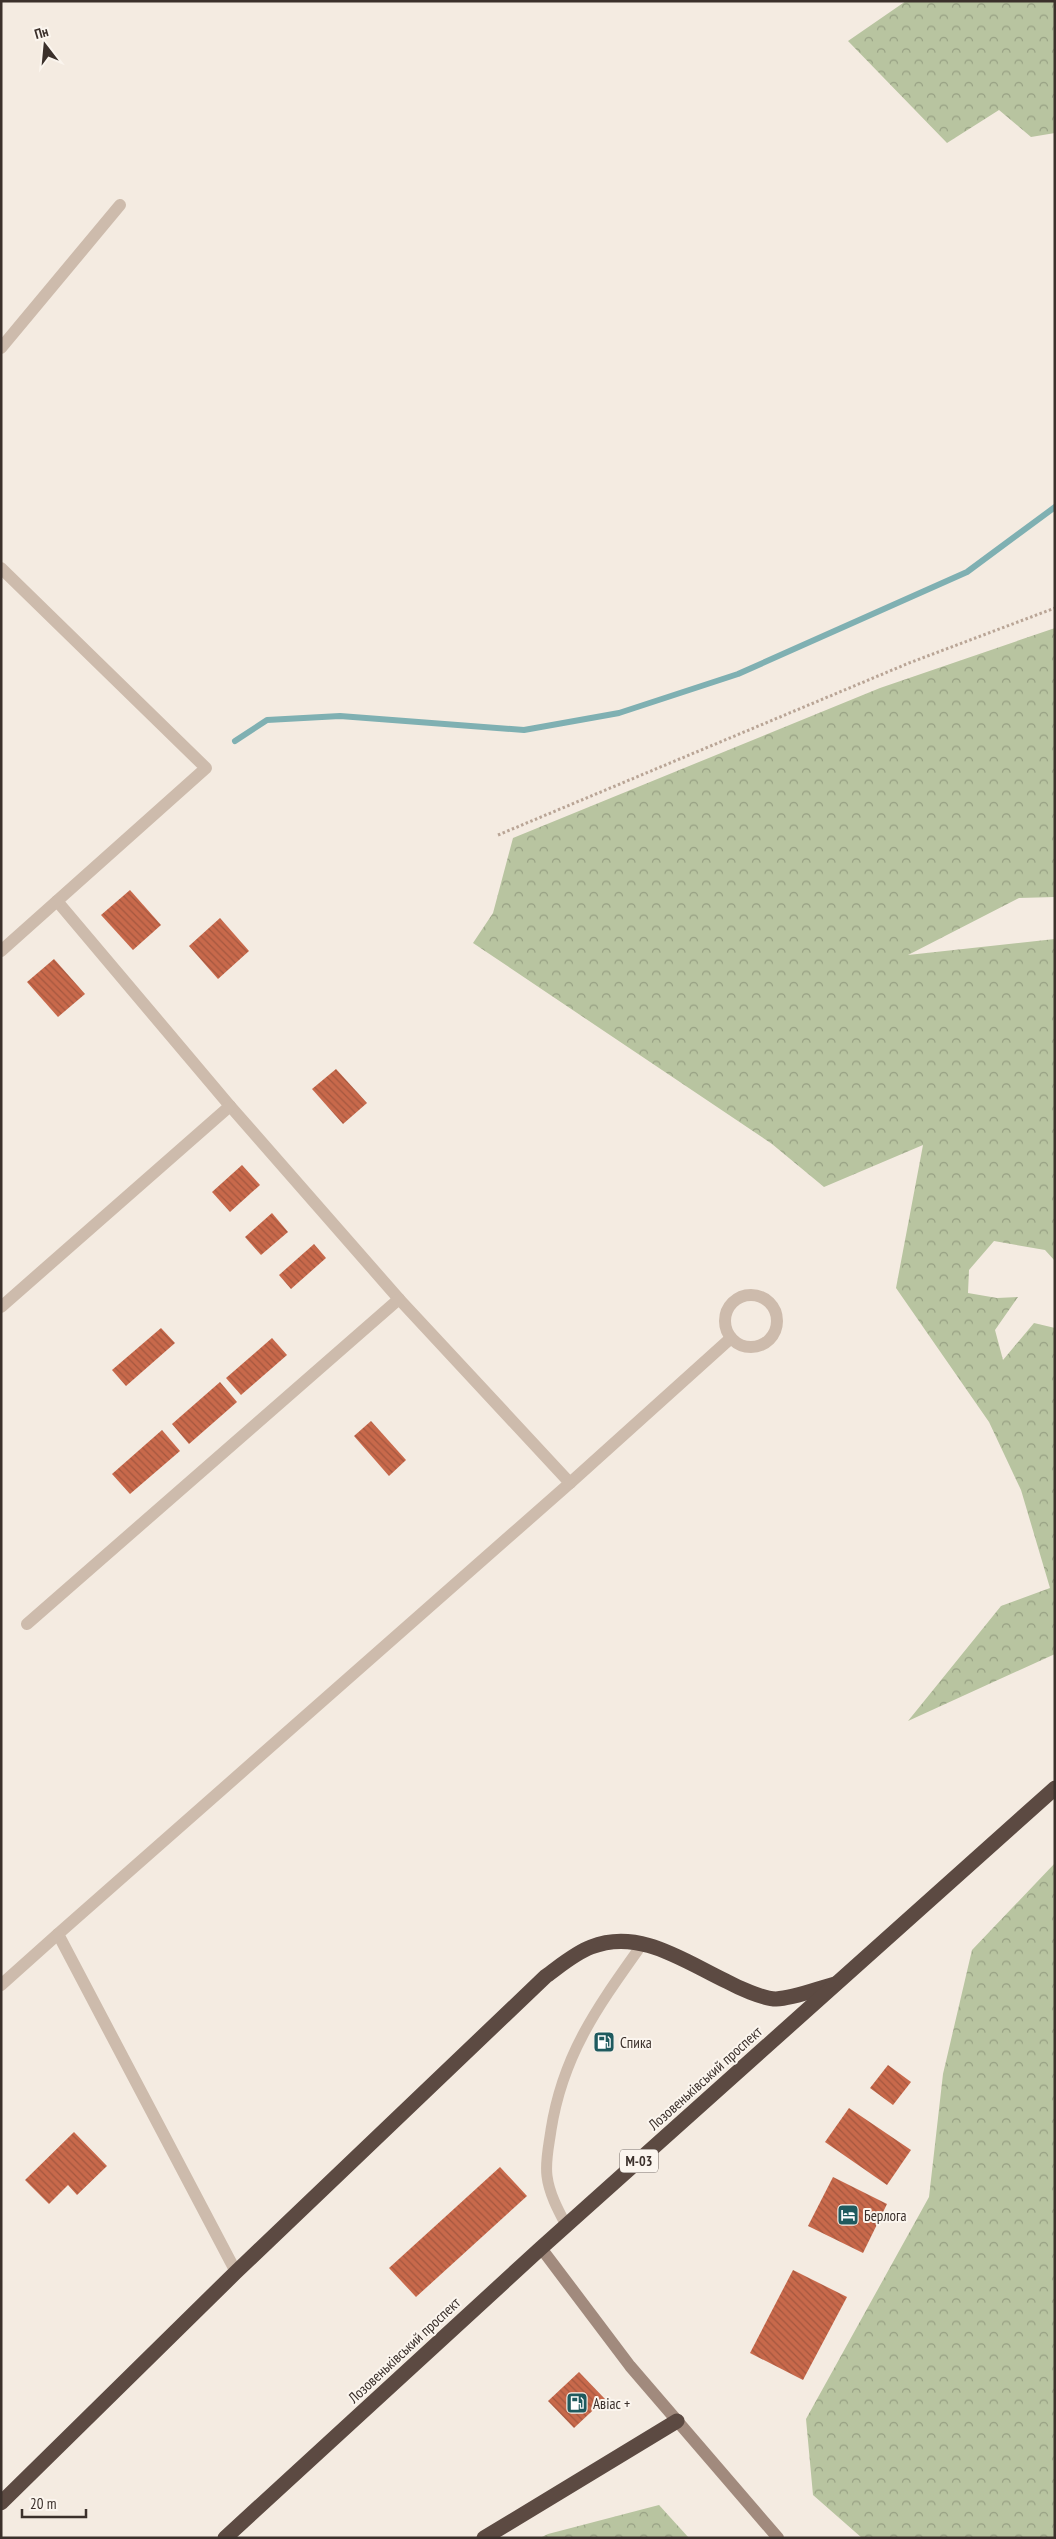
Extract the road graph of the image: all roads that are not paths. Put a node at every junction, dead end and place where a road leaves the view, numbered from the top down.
1 (120, 205) dead end
2 (1, 348) edge
3 (1, 568) edge
4 (57, 901) junction
5 (1, 951) edge
6 (230, 1106) junction
7 (399, 1299) junction
8 (1, 1307) edge
9 (731, 1338) junction
10 (570, 1483) junction
11 (27, 1624) dead end
12 (1055, 1788) edge
13 (58, 1934) junction
14 (643, 1943) junction
15 (839, 1983) junction
16 (1, 1985) edge
17 (566, 2226) junction
18 (541, 2248) junction
19 (236, 2272) junction
20 (677, 2421) junction
21 (1, 2503) edge
22 (226, 2538) edge
23 (484, 2538) edge
24 (778, 2538) edge

1 - 2 street
3 - 4 street
4 - 5 street
4 - 6 street
6 - 7 street
6 - 8 street
7 - 10 street
7 - 11 street
9 - 9 street
9 - 10 street
10 - 13 street
12 - 15 highway, Лозовеньківський проспект / М-03
13 - 16 street
13 - 19 street
14 - 15 highway
14 - 17 lane
14 - 19 highway
15 - 17 highway, Лозовеньківський проспект / М-03
17 - 18 highway, Лозовеньківський проспект / М-03
18 - 20 street
18 - 22 highway, Лозовеньківський проспект / М-03
19 - 21 highway
20 - 23 highway
20 - 24 street

